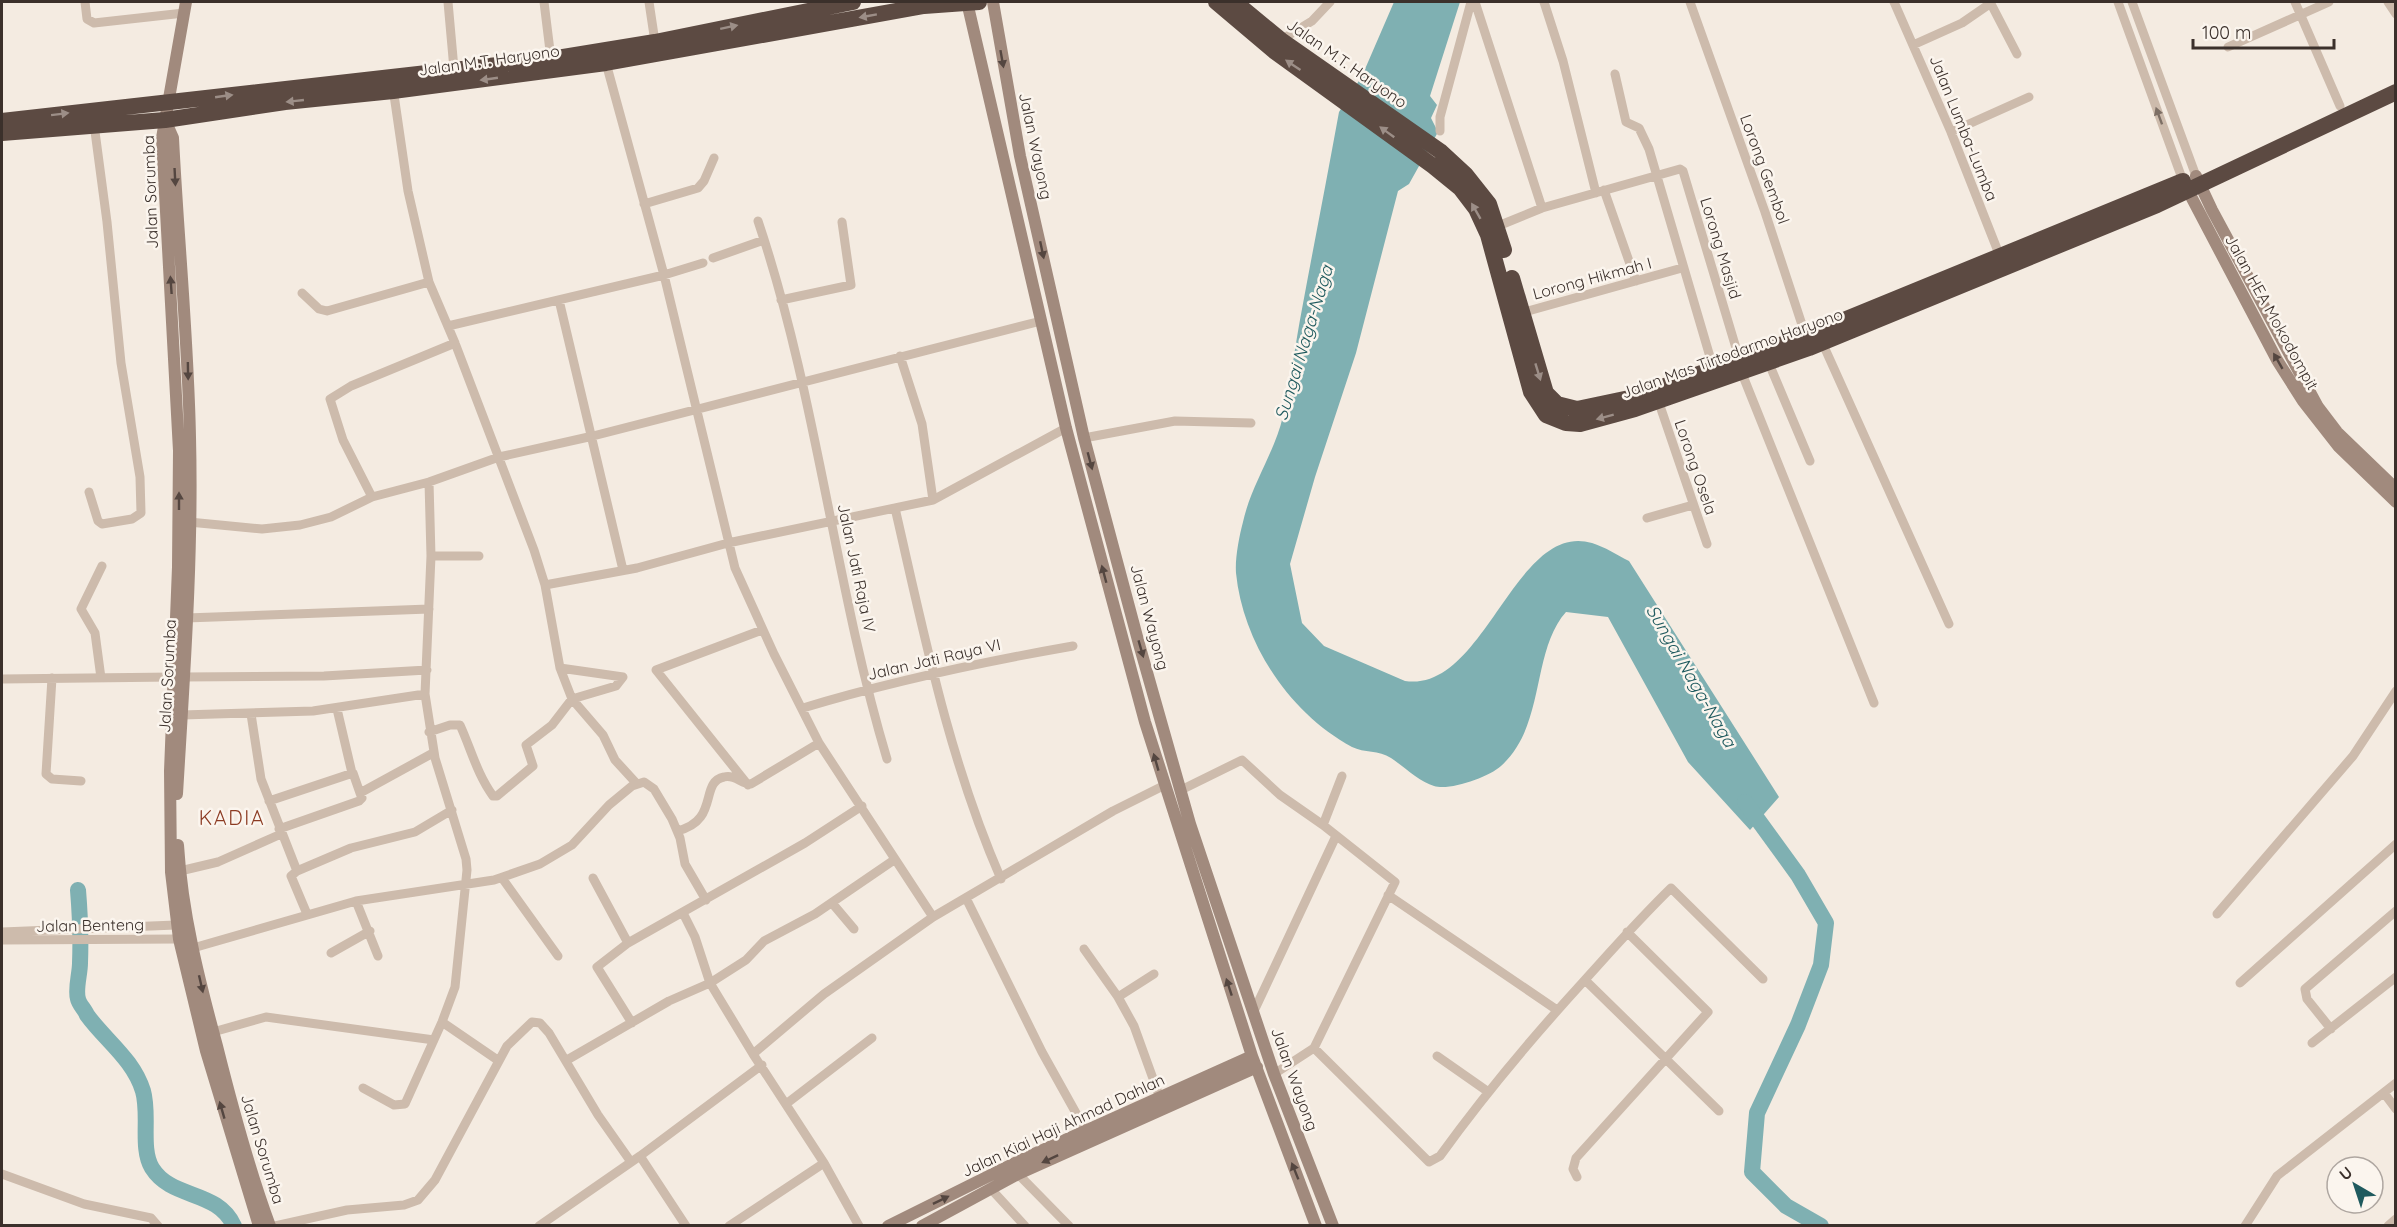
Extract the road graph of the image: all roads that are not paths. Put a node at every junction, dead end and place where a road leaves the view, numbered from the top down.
1 (86, 2) edge
2 (447, 2) edge
3 (544, 2) edge
4 (649, 2) edge
5 (853, 2) edge
6 (971, 2) edge
7 (993, 2) edge
8 (1216, 2) edge
9 (1234, 2) edge
10 (1330, 2) edge
11 (1473, 2) edge
12 (1544, 2) edge
13 (1690, 2) edge
14 (1894, 2) edge
15 (1991, 2) edge
16 (2118, 2) edge
17 (2132, 2) edge
18 (2295, 2) edge
19 (2329, 2) edge
20 (2388, 2) edge
21 (185, 7) edge
22 (2395, 13) edge
23 (2300, 14) junction
24 (1281, 40) junction
25 (655, 42) junction
26 (1913, 45) junction
27 (2228, 47) dead end
28 (2017, 54) dead end
29 (551, 59) junction
30 (606, 63) junction
31 (454, 69) junction
32 (1615, 74) dead end
33 (2396, 80) edge
34 (392, 84) junction
35 (1344, 92) junction
36 (2396, 92) edge
37 (2029, 97) dead end
38 (2340, 106) junction
39 (165, 112) junction
40 (2, 121) edge
41 (94, 124) junction
42 (1440, 131) dead end
43 (1951, 132) junction
44 (2, 133) edge
45 (714, 158) dead end
46 (1437, 158) junction
47 (1657, 175) junction
48 (2192, 184) junction
49 (1600, 191) junction
50 (644, 204) junction
51 (1542, 208) junction
52 (758, 221) dead end
53 (842, 222) dead end
54 (1498, 226) junction
55 (764, 240) junction
56 (2001, 262) junction
57 (1682, 268) junction
58 (664, 275) junction
59 (1636, 281) junction
60 (429, 282) junction
61 (302, 293) dead end
62 (559, 300) junction
63 (781, 300) junction
64 (1515, 315) junction
65 (1041, 321) junction
66 (448, 326) junction
67 (1812, 342) junction
68 (455, 343) junction
69 (900, 356) junction
70 (1768, 361) junction
71 (1740, 365) junction
72 (1713, 367) junction
73 (2295, 378) junction
74 (800, 382) junction
75 (1658, 400) junction
76 (697, 408) junction
77 (1251, 423) dead end
78 (1066, 428) junction
79 (593, 436) junction
80 (1083, 438) junction
81 (499, 457) junction
82 (1810, 461) dead end
83 (429, 482) junction
84 (2394, 485) edge
85 (89, 492) dead end
86 (372, 498) junction
87 (933, 500) junction
88 (2396, 501) edge
89 (1693, 505) junction
90 (895, 508) junction
91 (1647, 518) dead end
92 (189, 522) junction
93 (832, 522) junction
94 (728, 543) junction
95 (1707, 544) dead end
96 (431, 556) junction
97 (479, 556) dead end
98 (102, 566) dead end
99 (623, 570) junction
100 (182, 576) junction
101 (545, 585) junction
102 (429, 609) junction
103 (186, 618) junction
104 (1949, 624) dead end
105 (762, 630) junction
106 (1074, 646) dead end
107 (560, 668) junction
108 (427, 670) junction
109 (933, 675) junction
110 (178, 677) junction
111 (2, 678) edge
112 (52, 678) junction
113 (100, 678) junction
114 (867, 689) junction
115 (2396, 691) edge
116 (425, 694) junction
117 (572, 699) junction
118 (1874, 703) dead end
119 (803, 708) junction
120 (337, 709) junction
121 (250, 714) junction
122 (182, 715) junction
123 (429, 732) junction
124 (819, 743) junction
125 (434, 753) junction
126 (887, 759) dead end
127 (352, 773) junction
128 (1342, 776) dead end
129 (81, 781) dead end
130 (637, 784) junction
131 (748, 785) junction
132 (1163, 786) junction
133 (1181, 790) junction
134 (360, 793) junction
135 (269, 801) junction
136 (862, 806) junction
137 (452, 810) junction
138 (1323, 825) junction
139 (280, 831) junction
140 (677, 831) junction
141 (1336, 836) junction
142 (2396, 844) edge
143 (894, 860) junction
144 (180, 871) junction
145 (297, 871) junction
146 (502, 878) junction
147 (592, 878) dead end
148 (1001, 879) junction
149 (466, 883) junction
150 (1388, 895) junction
151 (966, 898) junction
152 (706, 900) junction
153 (356, 901) junction
154 (832, 903) junction
155 (2396, 911) edge
156 (683, 913) junction
157 (307, 914) junction
158 (2217, 914) dead end
159 (933, 917) junction
160 (176, 925) junction
161 (854, 929) dead end
162 (370, 931) junction
163 (1627, 932) junction
164 (3, 939) edge
165 (191, 943) junction
166 (628, 943) junction
167 (1084, 949) dead end
168 (331, 953) dead end
169 (378, 956) dead end
170 (558, 956) dead end
171 (1154, 974) dead end
172 (2396, 977) edge
173 (1763, 979) dead end
174 (1585, 980) junction
175 (710, 983) junction
176 (2240, 983) dead end
177 (1118, 997) junction
178 (1557, 1010) junction
179 (1254, 1011) junction
180 (442, 1022) junction
181 (632, 1023) junction
182 (2331, 1029) junction
183 (213, 1032) junction
184 (872, 1038) dead end
185 (434, 1040) junction
186 (2312, 1043) dead end
187 (1314, 1048) junction
188 (753, 1054) junction
189 (1437, 1056) dead end
190 (567, 1060) junction
191 (1665, 1060) junction
192 (499, 1061) junction
193 (1251, 1063) junction
194 (762, 1065) junction
195 (1274, 1074) junction
196 (2396, 1083) edge
197 (363, 1088) dead end
198 (1487, 1090) junction
199 (2384, 1093) junction
200 (1160, 1098) junction
201 (786, 1104) junction
202 (2396, 1109) edge
203 (1719, 1111) dead end
204 (1086, 1131) junction
205 (640, 1156) junction
206 (631, 1162) junction
207 (824, 1163) junction
208 (2, 1174) edge
209 (1018, 1174) junction
210 (1577, 1177) dead end
211 (991, 1188) junction
212 (2396, 1220) edge
213 (158, 1226) edge
214 (259, 1226) edge
215 (270, 1226) edge
216 (275, 1226) edge
217 (539, 1226) edge
218 (686, 1226) edge
219 (729, 1226) edge
220 (859, 1226) edge
221 (888, 1226) edge
222 (922, 1226) edge
223 (1025, 1226) edge
224 (1069, 1226) edge
225 (1316, 1226) edge
226 (1333, 1226) edge
227 (2245, 1226) edge
228 (2388, 1226) edge

1 - 21 street
2 - 31 street
3 - 29 street
4 - 25 street
25 -> 5 highway, Jalan M.T. Haryono
6 -> 30 highway, Jalan M.T. Haryono
6 - 65 main road, Jalan Wayong
7 -> 80 main road, Jalan Wayong
35 -> 8 highway, Jalan M.T. Haryono
9 - 24 highway, Jalan M.T. Haryono
10 - 24 street
11 - 42 street
11 - 51 street
12 - 49 street
13 - 67 street, Lorong Gembol
14 - 26 street, Jalan Lumba-Lumba
15 - 26 street
15 - 28 street
48 -> 16 street
17 - 48 street
18 - 23 street
19 - 23 street
20 - 22 street
21 - 39 main road
23 - 27 street
23 - 38 street
24 - 35 highway, Jalan M.T. Haryono
25 - 29 highway, Jalan M.T. Haryono
26 - 43 street, Jalan Lumba-Lumba
29 - 31 highway, Jalan M.T. Haryono
30 -> 34 highway, Jalan M.T. Haryono
30 - 50 street
31 - 34 highway, Jalan M.T. Haryono
32 - 47 street
33 - 38 highway
34 - 39 highway, Jalan M.T. Haryono
34 - 60 street
35 - 46 highway, Jalan M.T. Haryono
36 - 48 highway
37 - 43 street
38 - 48 highway
40 -> 39 highway, Jalan M.T. Haryono
39 - 41 highway, Jalan M.T. Haryono
39 -> 92 main road, Jalan Sorumba
100 -> 39 main road, Jalan Sorumba
41 - 44 highway, Jalan M.T. Haryono
41 - 85 street
43 - 56 street, Jalan Lumba-Lumba
45 - 50 street
46 - 54 highway, Jalan Mas Tirtodarmo Haryono
64 -> 46 highway, Jalan Mas Tirtodarmo Haryono
47 - 49 street
47 - 57 street
47 - 71 street, Lorong Masjid
48 - 56 highway, Jalan Mas Tirtodarmo Haryono
48 - 73 main road, Jalan HEA Mokodompit
49 - 51 street
49 - 59 street
50 - 58 street
51 - 54 street
52 - 55 street, Jalan Jati Raja IV
53 - 63 street
54 - 64 highway, Jalan Mas Tirtodarmo Haryono
55 - 58 street
55 - 63 street, Jalan Jati Raja IV
56 - 67 highway, Jalan Mas Tirtodarmo Haryono
57 - 59 street, Lorong Hikmah I
57 - 72 street
58 - 62 street
58 - 76 street
59 - 64 street, Lorong Hikmah I
60 - 61 street
60 - 66 street
62 - 66 street
62 - 79 street
63 - 74 street, Jalan Jati Raja IV
64 -> 72 highway, Jalan Mas Tirtodarmo Haryono
75 -> 64 highway, Jalan Mas Tirtodarmo Haryono
65 - 69 street
65 - 78 main road, Jalan Wayong
66 - 68 street
67 - 70 highway, Jalan Mas Tirtodarmo Haryono
67 - 71 highway, Jalan Mas Tirtodarmo Haryono
67 - 104 street, Lorong Gembol
68 - 81 street
68 - 86 street
69 - 74 street
69 - 87 street
70 - 71 highway, Jalan Mas Tirtodarmo Haryono
70 - 82 street
71 - 72 highway, Jalan Mas Tirtodarmo Haryono
71 - 75 highway, Jalan Mas Tirtodarmo Haryono
71 - 118 street
73 - 84 main road, Jalan HEA Mokodompit
73 - 88 main road, Jalan HEA Mokodompit
74 - 76 street
74 - 93 street, Jalan Jati Raja IV
75 - 89 street, Lorong Osela
76 - 79 street
76 - 94 street
77 - 80 street
78 - 87 street
132 -> 78 main road, Jalan Wayong
79 - 81 street
79 - 99 street
80 -> 133 main road, Jalan Wayong
81 - 83 street
81 - 101 street
83 - 86 street
83 - 96 street
86 - 92 street
87 - 90 street
89 - 91 street
89 - 95 street, Lorong Osela
90 - 93 street
90 - 109 street
92 - 100 main road, Jalan Sorumba
93 - 94 street
93 - 114 street, Jalan Jati Raja IV
94 - 99 street
94 - 105 street
96 - 97 street
96 - 102 street
98 - 113 street
99 - 101 street
100 - 103 main road, Jalan Sorumba
100 - 110 main road, Jalan Sorumba
101 - 107 street
102 - 103 street
102 - 108 street
103 - 110 main road, Jalan Sorumba
105 - 119 street
105 - 131 street
106 - 109 street, Jalan Jati Raya VI
107 - 117 street
107 - 117 street
108 - 110 street
108 - 116 street
109 - 114 street, Jalan Jati Raya VI
109 - 148 street
110 - 113 street
110 - 122 main road, Jalan Sorumba
110 - 160 main road, Jalan Sorumba
111 - 112 street
112 - 113 street
112 - 129 street
114 - 119 street, Jalan Jati Raya VI
114 - 126 street, Jalan Jati Raja IV
115 - 158 street
116 - 120 street
116 - 123 street
117 - 123 street
117 - 130 street
119 - 124 street
120 - 121 street
120 - 127 street
121 - 122 street
121 - 135 street
122 - 144 main road, Jalan Sorumba
123 - 125 street
124 - 131 street
124 - 136 street
125 - 134 street
125 - 137 street
127 - 134 street
127 - 135 street
128 - 138 street
130 - 140 street
130 - 146 street, Jalan Benteng
131 - 140 street
132 - 148 street
193 -> 132 main road, Jalan Wayong
133 - 138 street
133 - 179 main road, Jalan Wayong
134 - 139 street
135 - 139 street
136 - 143 street
136 - 152 street
137 - 145 street
137 - 149 street
138 - 141 street
139 - 144 street
139 - 145 street
140 - 152 street
141 - 150 street
141 - 179 street
142 - 176 street
143 - 154 street
143 - 159 street
144 - 165 main road, Jalan Sorumba
145 - 157 street
146 - 149 street, Jalan Benteng
146 - 170 street
147 - 166 street
148 - 151 street
149 - 153 street, Jalan Benteng
149 - 180 street
150 - 178 street
150 - 187 street
151 - 159 street
151 - 204 street
152 - 156 street
153 - 157 street, Jalan Benteng
153 - 162 street
154 - 161 street
154 - 175 street
155 - 182 street
156 - 166 street
156 - 175 street
157 - 165 street, Jalan Benteng
159 - 188 street
160 - 164 street, Jalan Benteng
160 - 165 main road, Jalan Sorumba
162 - 168 street
162 - 169 street
163 - 173 street
163 - 174 street
163 - 191 street
164 - 165 street, Jalan Benteng
165 -> 183 main road, Jalan Sorumba
214 -> 165 main road, Jalan Sorumba
166 - 181 street
167 - 177 street
171 - 177 street
172 - 182 street
174 - 178 street
174 - 191 street
175 - 181 street
175 - 188 street
177 - 200 street
178 - 198 street
179 - 195 main road, Jalan Wayong
180 - 185 street
180 - 192 street
181 - 190 street
182 - 186 street
183 - 185 street
183 - 215 main road, Jalan Sorumba
184 - 201 street
185 - 197 street
187 - 195 street
187 - 198 street
188 - 194 street
189 - 198 street
190 - 192 street
190 - 206 street
191 - 203 street
191 - 210 street
192 - 216 street
193 - 200 main road, Jalan Kiai Haji Ahmad Dahlan
193 -> 209 main road, Jalan Kiai Haji Ahmad Dahlan
225 -> 193 main road, Jalan Wayong
194 - 201 street
194 - 205 street
195 - 226 main road, Jalan Wayong
196 - 199 street
199 - 202 street
199 - 227 street
200 - 204 main road, Jalan Kiai Haji Ahmad Dahlan
201 - 207 street
221 -> 204 main road, Jalan Kiai Haji Ahmad Dahlan
205 - 206 street
205 - 218 street
206 - 217 street
207 - 219 street
207 - 220 street
208 - 213 street
209 - 211 main road, Jalan Kiai Haji Ahmad Dahlan
209 - 224 street
211 - 222 main road, Jalan Kiai Haji Ahmad Dahlan
211 - 223 street
212 - 228 street

